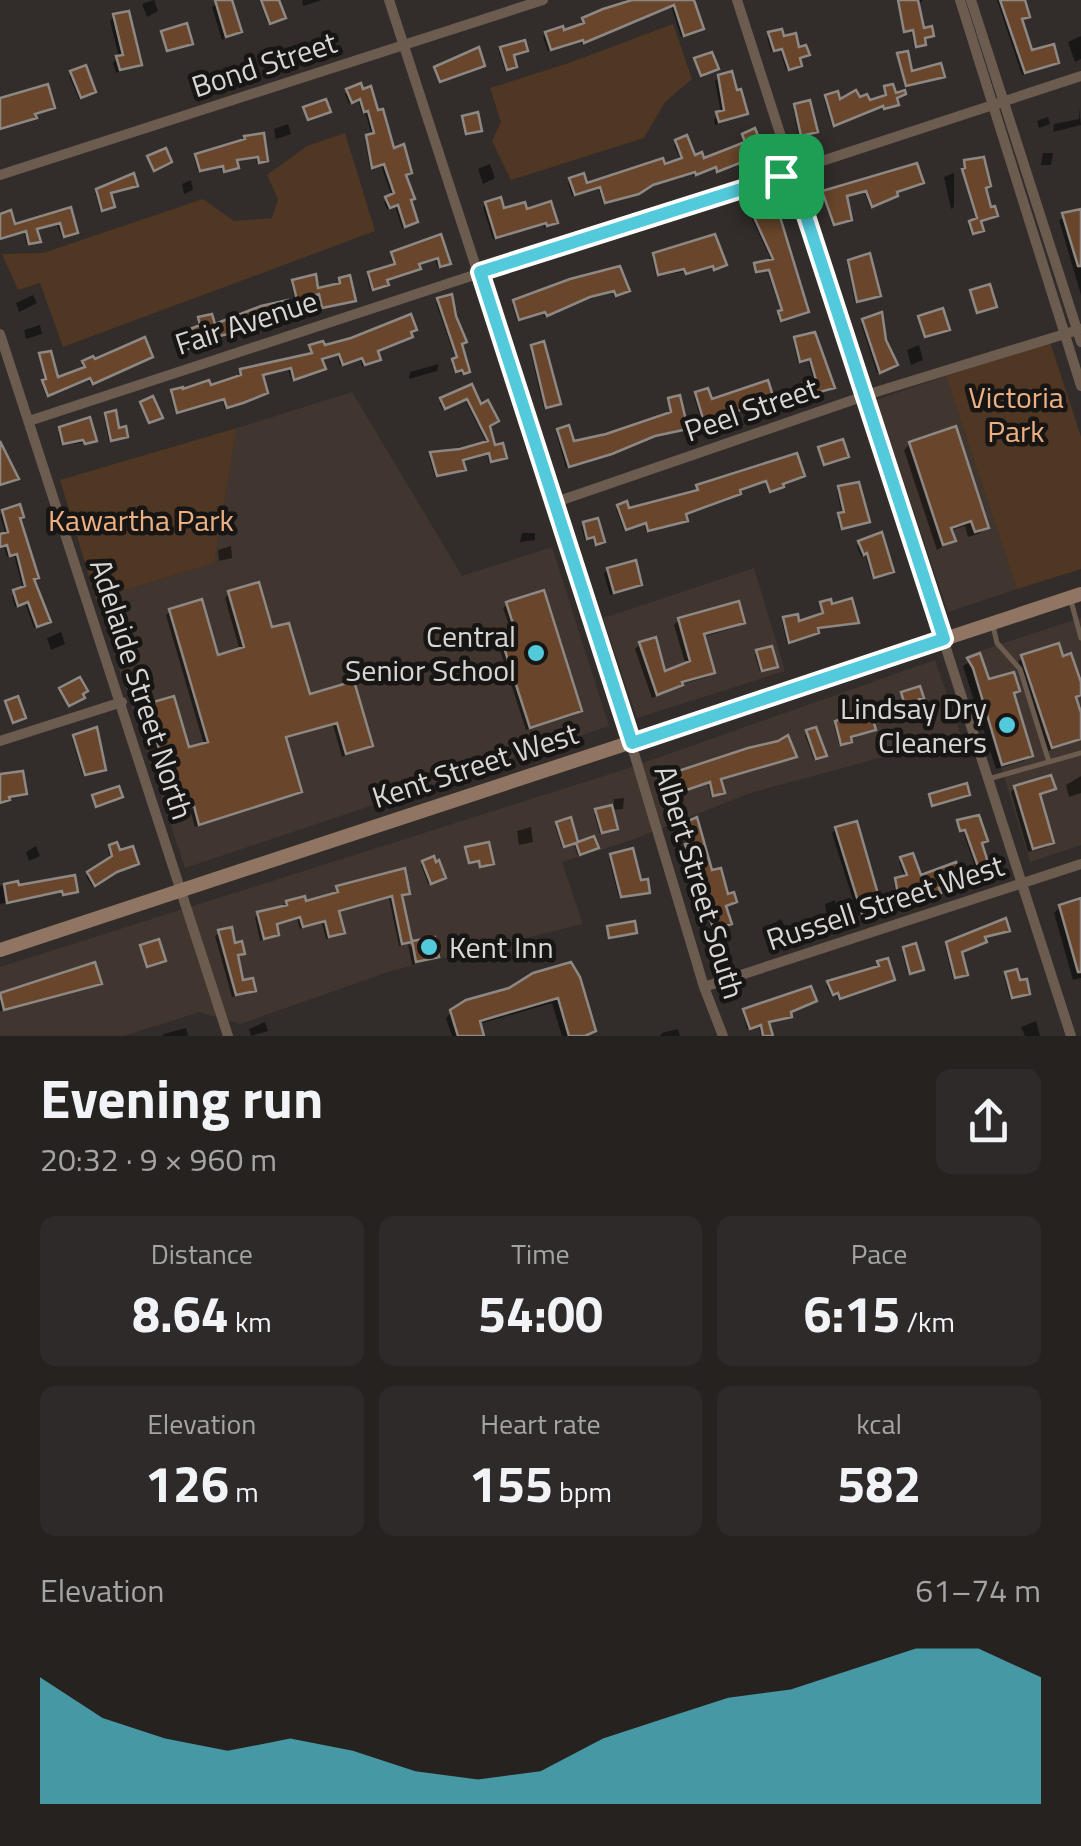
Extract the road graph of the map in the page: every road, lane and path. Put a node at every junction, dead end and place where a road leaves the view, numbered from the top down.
1 (389, 0) edge
2 (543, 0) edge
3 (737, 0) edge
4 (960, 0) edge
5 (971, 0) edge
6 (404, 46) junction
7 (1081, 76) edge
8 (1006, 100) junction
9 (993, 105) junction
10 (792, 173) junction
11 (0, 175) edge
12 (1039, 230) junction
13 (480, 272) junction
14 (1079, 330) edge
15 (0, 334) edge
16 (1064, 334) junction
17 (1081, 342) edge
18 (1081, 386) edge
19 (864, 396) junction
20 (29, 421) junction
21 (553, 503) junction
22 (1075, 596) edge
23 (992, 623) junction
24 (1081, 638) edge
25 (944, 639) junction
26 (122, 702) junction
27 (0, 741) edge
28 (632, 743) junction
29 (1081, 753) edge
30 (1049, 762) junction
31 (988, 779) junction
32 (1081, 864) edge
33 (1021, 884) junction
34 (180, 888) junction
35 (0, 950) edge
36 (704, 987) junction
37 (228, 1036) edge
38 (722, 1036) edge
39 (1070, 1036) edge

1 - 6 street, Albert Street South
2 - 6 street, Bond Street
3 - 10 street
4 - 9 street
5 - 8 street
6 - 11 street, Bond Street
6 - 13 street, Albert Street South
7 - 8 street, Fair Avenue
8 - 9 street, Fair Avenue
8 - 12 street
9 - 10 street, Fair Avenue
9 - 12 street
10 - 13 street, Fair Avenue
10 - 19 street
12 - 14 street
12 - 16 street
13 - 20 street, Fair Avenue
13 - 21 street, Albert Street South
14 - 16 street, Peel Street
14 - 17 street
15 - 20 street, Adelaide Street North
16 - 18 street
16 - 19 street, Peel Street
19 - 21 street, Peel Street
19 - 25 street
20 - 26 street, Adelaide Street North
21 - 28 street, Albert Street South
22 - 23 main road, Kent Street West
22 - 24 lane
23 - 25 main road, Kent Street West
23 - 30 lane
25 - 28 main road, Kent Street West
25 - 31 street
26 - 27 street
26 - 34 street, Adelaide Street North
28 - 34 main road, Kent Street West
28 - 36 street, Albert Street South
29 - 30 lane
30 - 31 lane
31 - 33 street
32 - 33 street, Russell Street West
33 - 36 street, Russell Street West
33 - 39 street
34 - 35 main road, Kent Street West
34 - 37 street, Adelaide Street North
36 - 38 street, Albert Street South

